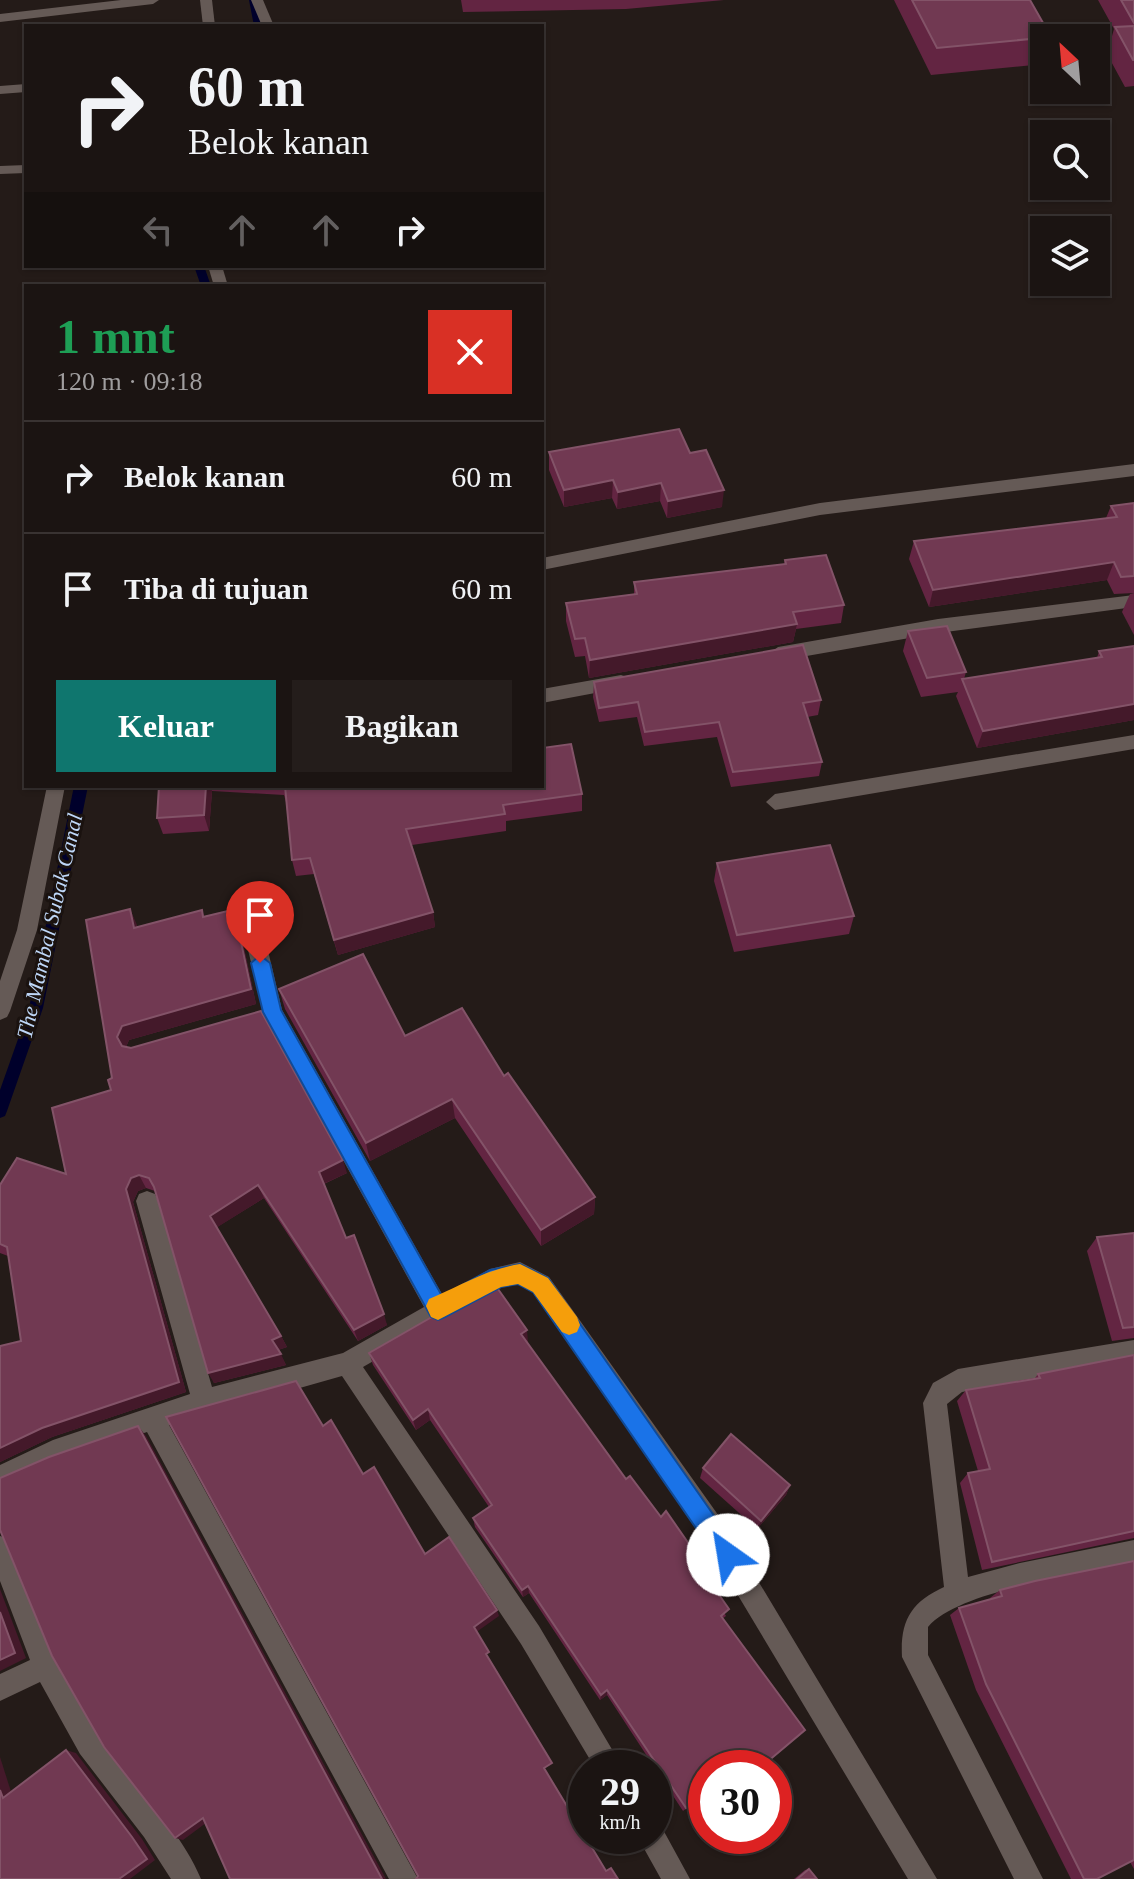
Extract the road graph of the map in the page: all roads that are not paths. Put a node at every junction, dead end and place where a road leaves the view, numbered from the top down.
1 (153, 0) edge
2 (206, 0) edge
3 (257, 0) edge
4 (0, 18) edge
5 (209, 24) edge
6 (267, 24) edge
7 (24, 88) edge
8 (0, 90) edge
9 (24, 169) edge
10 (0, 170) edge
11 (1134, 470) edge
12 (544, 564) edge
13 (1134, 601) edge
14 (755, 658) edge
15 (633, 680) edge
16 (544, 696) edge
17 (1134, 742) edge
18 (56, 788) edge
19 (775, 802) dead end
20 (255, 938) dead end
21 (0, 1011) edge
22 (147, 1201) dead end
23 (438, 1310) junction
24 (1134, 1351) edge
25 (347, 1363) junction
26 (204, 1401) junction
27 (153, 1419) junction
28 (0, 1478) edge
29 (0, 1548) edge
30 (1134, 1552) edge
31 (957, 1592) junction
32 (45, 1666) junction
33 (0, 1688) edge
34 (599, 1750) edge
35 (661, 1854) edge
36 (187, 1879) edge
37 (404, 1879) edge
38 (676, 1879) edge
39 (923, 1879) edge
40 (1029, 1879) edge

1 - 4 street
2 - 5 street
3 - 6 street
7 - 8 street
9 - 10 street
11 - 12 street
13 - 14 street
15 - 16 street
17 - 19 street
18 - 21 street
20 - 23 street
22 - 26 street
23 - 25 street
23 - 39 street
24 - 31 street
25 - 26 street
25 - 34 street
26 - 27 street
27 - 28 street
27 - 37 street
29 - 32 street
30 - 31 street
31 - 40 street
32 - 33 street
32 - 36 street
35 - 38 street

